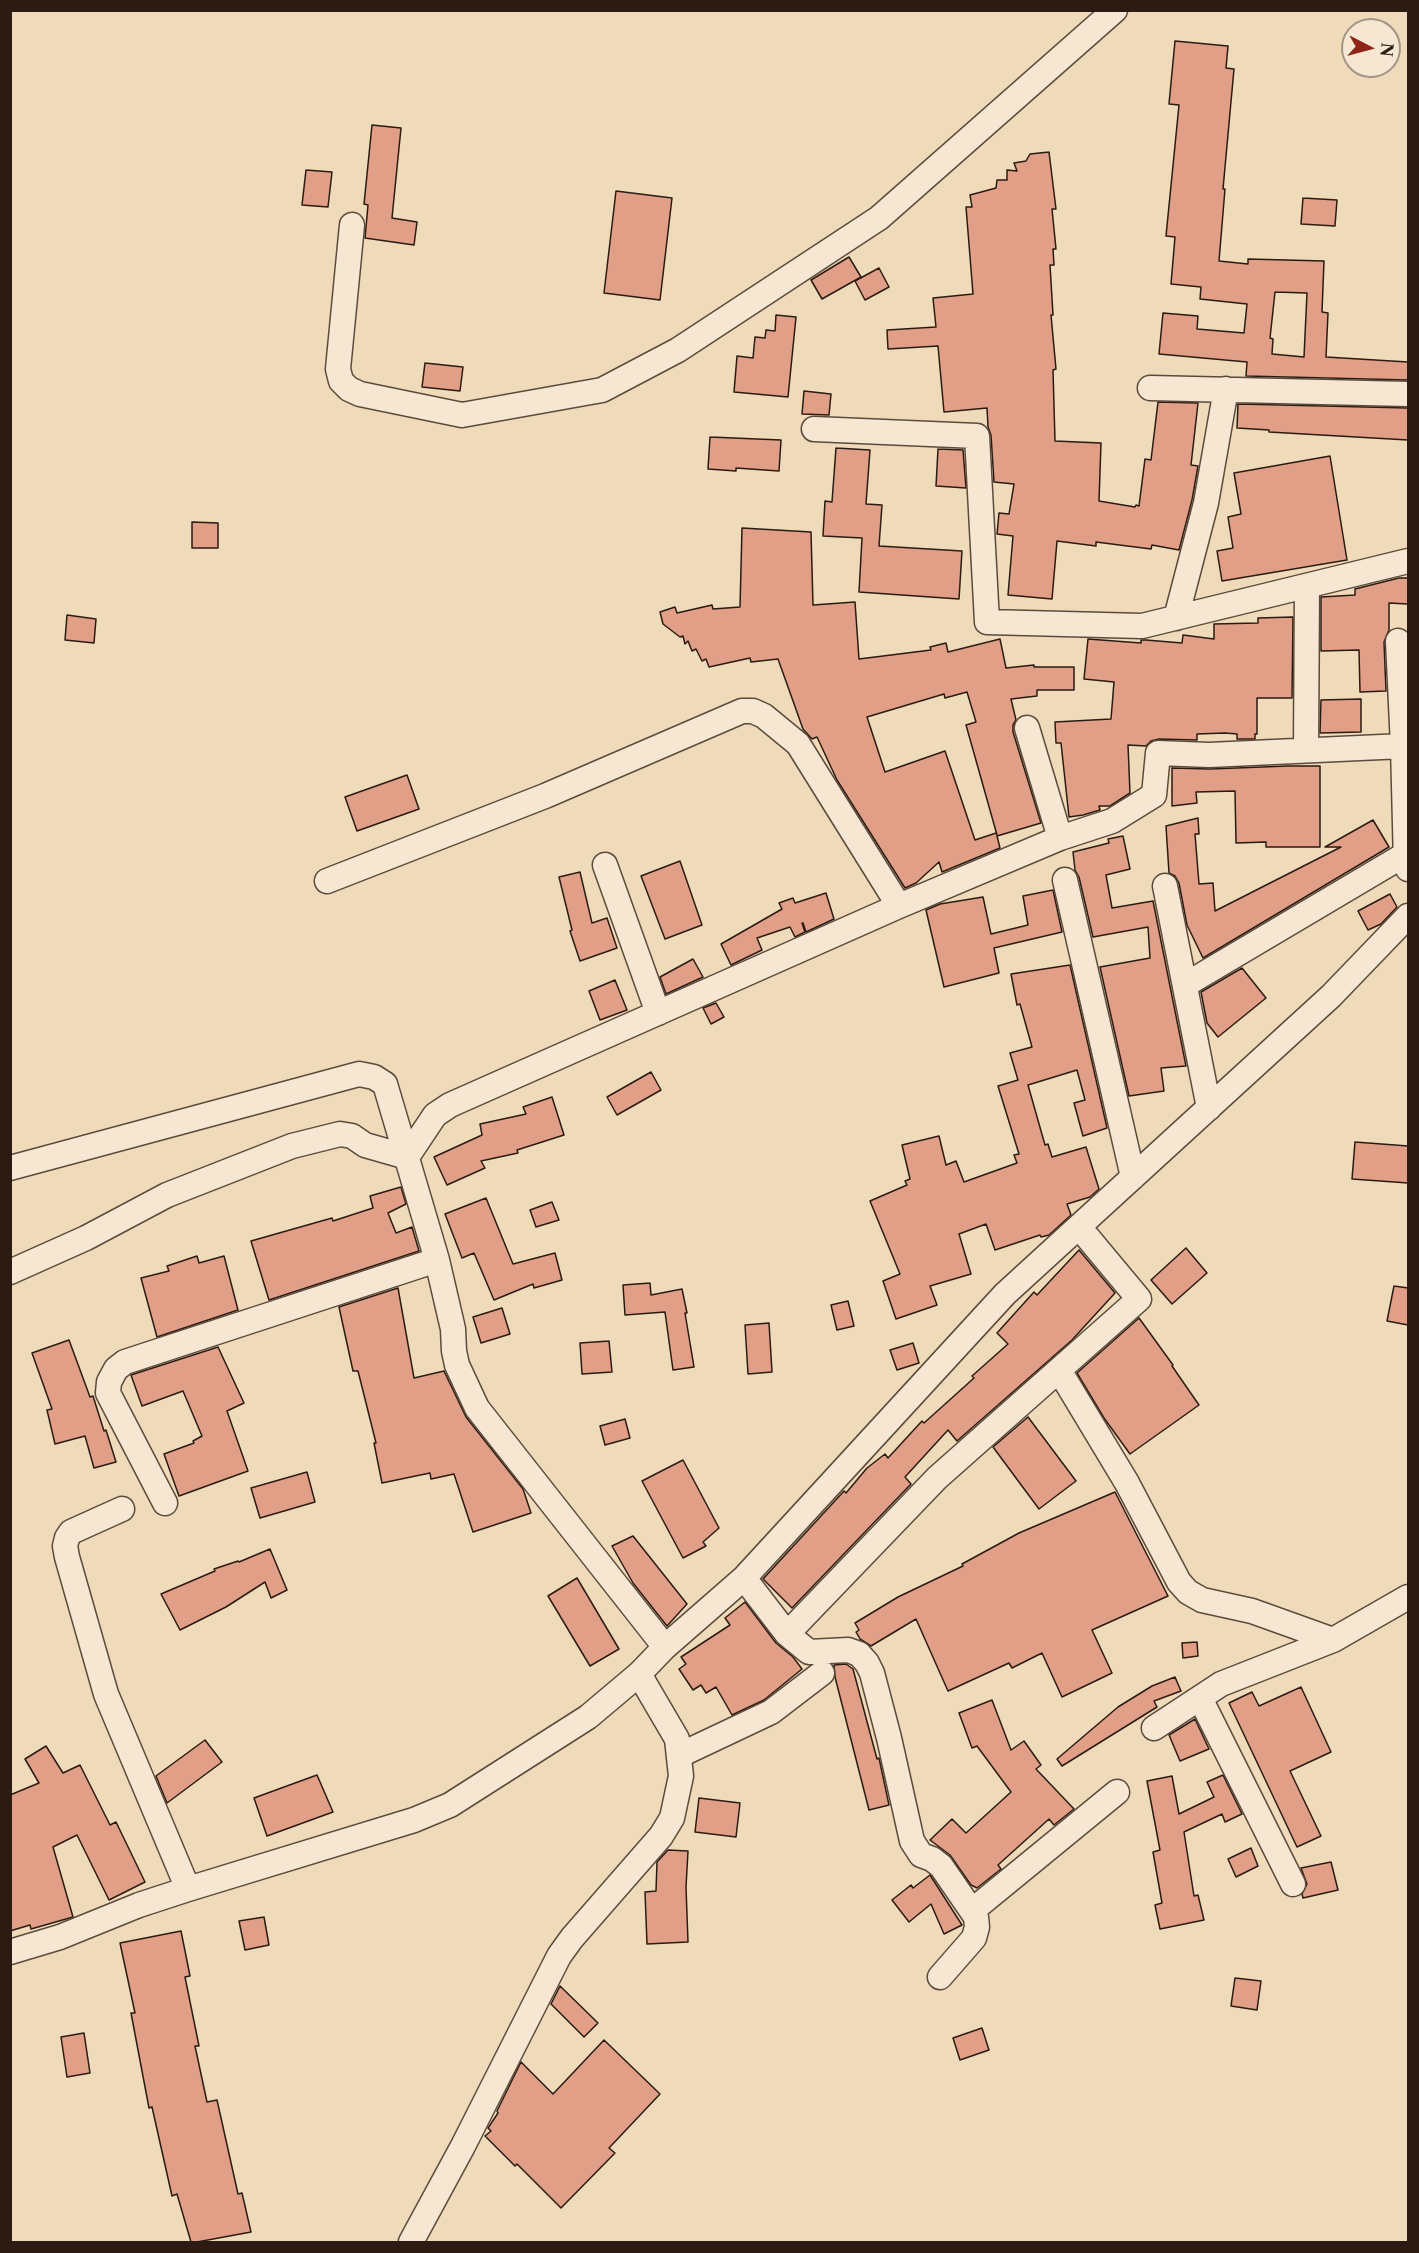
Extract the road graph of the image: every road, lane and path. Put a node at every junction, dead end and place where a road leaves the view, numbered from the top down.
1 (1115, 10) edge
2 (352, 225) dead end
3 (1150, 388) dead end
4 (1226, 389) junction
5 (1408, 394) edge
6 (814, 429) dead end
7 (1408, 561) edge
8 (1307, 586) junction
9 (1176, 618) junction
10 (1398, 641) dead end
11 (1027, 728) dead end
12 (1404, 736) edge
13 (1306, 750) junction
14 (1060, 838) junction
15 (1407, 862) edge
16 (605, 865) dead end
17 (1065, 880) dead end
18 (327, 881) dead end
19 (1166, 886) dead end
20 (899, 906) junction
21 (1408, 916) edge
22 (1185, 985) junction
23 (658, 1013) junction
24 (1209, 1108) junction
25 (407, 1157) junction
26 (10, 1168) edge
27 (1133, 1177) junction
28 (1079, 1227) junction
29 (436, 1260) junction
30 (10, 1272) edge
31 (1059, 1370) junction
32 (165, 1503) dead end
33 (122, 1509) dead end
34 (744, 1578) junction
35 (1408, 1597) edge
36 (787, 1634) junction
37 (1333, 1640) junction
38 (665, 1647) junction
39 (822, 1673) dead end
40 (639, 1674) junction
41 (1200, 1698) junction
42 (1154, 1728) dead end
43 (680, 1755) junction
44 (1117, 1792) dead end
45 (1293, 1884) dead end
46 (188, 1889) junction
47 (973, 1910) junction
48 (10, 1952) edge
49 (940, 1977) dead end
50 (411, 2242) edge

1 - 2 street
3 - 4 street
4 - 5 street
4 - 9 street
6 - 9 street
7 - 8 street
8 - 9 street
8 - 13 street
10 - 12 street
11 - 14 street
12 - 13 street
12 - 15 street
13 - 14 street
14 - 20 street
15 - 22 street
16 - 23 street
17 - 27 street
18 - 20 street
19 - 22 street
20 - 23 street
21 - 24 street
22 - 24 street
23 - 25 street
24 - 27 street
25 - 26 street
25 - 29 street
25 - 30 street
27 - 28 street
28 - 31 street
28 - 34 street
29 - 32 street
29 - 38 street
31 - 36 street
31 - 37 street
33 - 46 street
34 - 36 street
34 - 38 street
35 - 37 street
36 - 47 street
37 - 41 street
38 - 40 street
39 - 43 street
40 - 43 street
40 - 46 street
41 - 42 street
41 - 45 street
43 - 50 street
44 - 47 street
46 - 48 street
47 - 49 street

